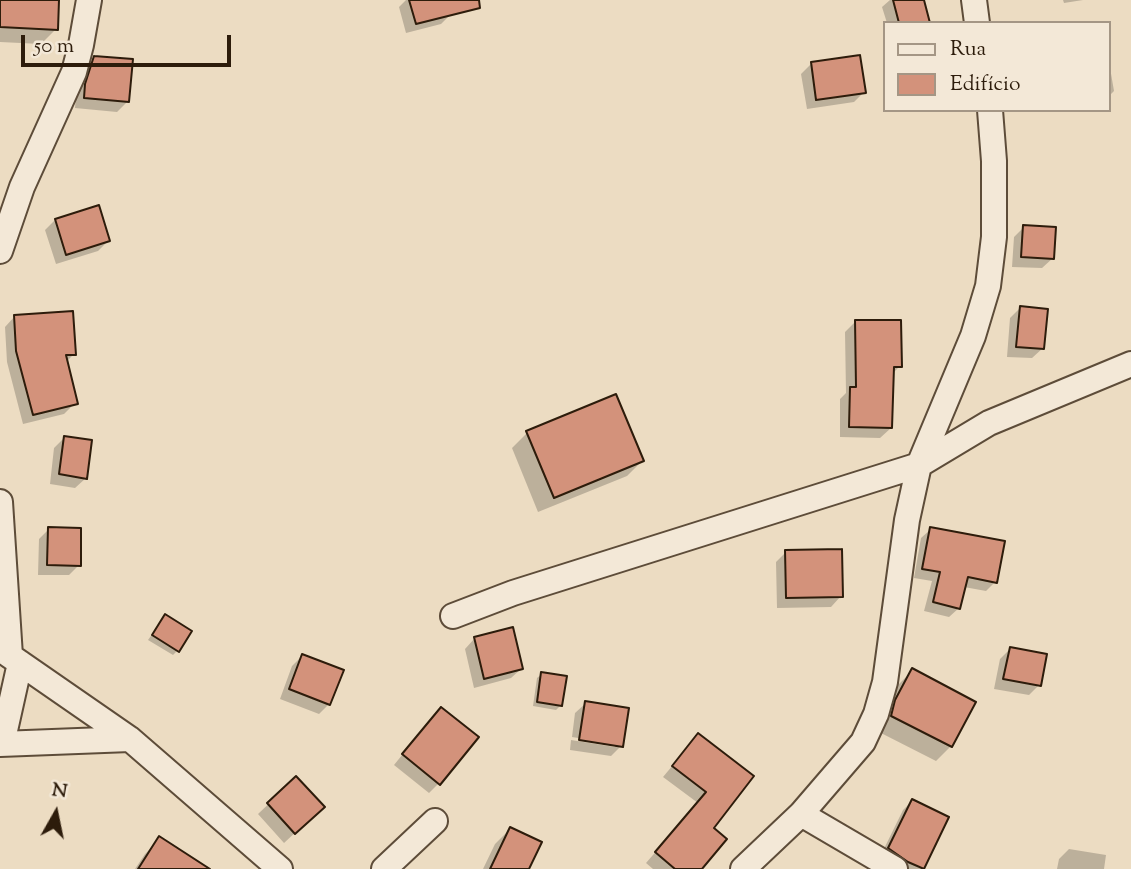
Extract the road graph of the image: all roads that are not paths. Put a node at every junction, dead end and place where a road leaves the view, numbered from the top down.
1 (89, 0) edge
2 (974, 0) edge
3 (977, 21) edge
4 (990, 112) edge
5 (0, 251) edge
6 (1131, 364) edge
7 (919, 465) junction
8 (0, 502) edge
9 (453, 616) dead end
10 (10, 656) edge
11 (130, 739) junction
12 (1, 744) edge
13 (800, 814) junction
14 (435, 821) dead end
15 (280, 869) edge
16 (384, 869) edge
17 (743, 869) edge
18 (895, 869) edge

1 - 5 street
2 - 3 street
4 - 7 street
6 - 7 street
7 - 9 street
7 - 13 street
8 - 10 street
10 - 11 street
10 - 12 street
11 - 12 street
11 - 15 street
13 - 17 street
13 - 18 street
14 - 16 street

